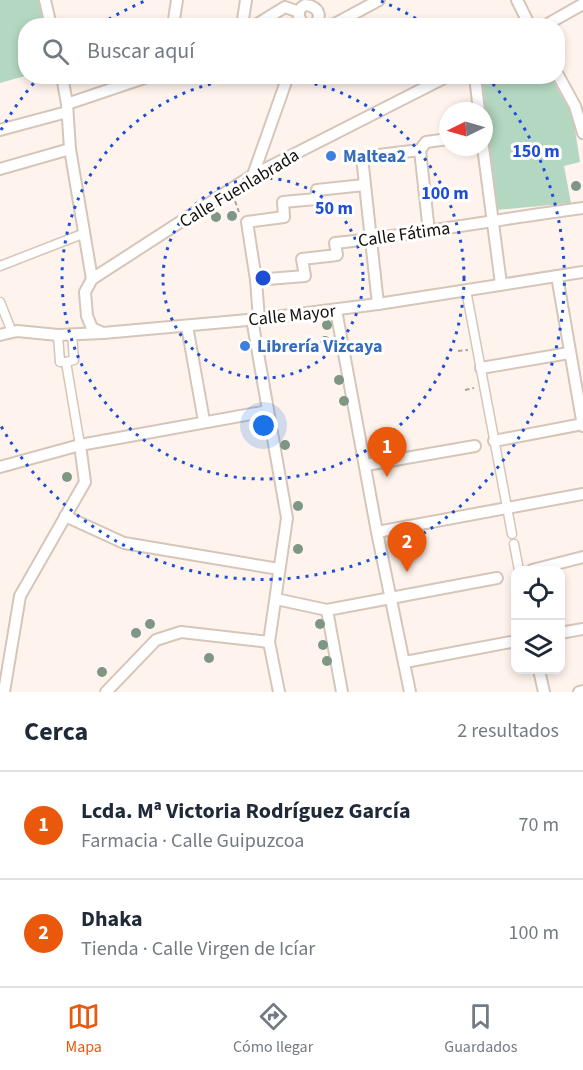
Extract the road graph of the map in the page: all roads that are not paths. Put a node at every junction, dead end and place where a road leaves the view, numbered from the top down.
1 (45, 0) edge
2 (177, 0) edge
3 (246, 0) edge
4 (379, 0) edge
5 (517, 0) edge
6 (313, 3) edge
7 (583, 3) edge
8 (299, 12) junction
9 (49, 18) edge
10 (174, 18) edge
11 (243, 18) edge
12 (267, 18) edge
13 (299, 18) edge
14 (318, 18) edge
15 (346, 18) edge
16 (526, 18) edge
17 (558, 18) edge
18 (63, 84) edge
19 (129, 84) edge
20 (285, 84) edge
21 (432, 84) edge
22 (476, 84) edge
23 (563, 84) edge
24 (478, 102) edge
25 (67, 108) junction
26 (0, 130) edge
27 (583, 133) edge
28 (439, 140) edge
29 (70, 149) junction
30 (420, 150) junction
31 (484, 156) edge
32 (0, 169) edge
33 (254, 175) junction
34 (364, 185) junction
35 (583, 208) edge
36 (494, 220) junction
37 (429, 232) junction
38 (85, 233) junction
39 (371, 239) junction
40 (0, 266) edge
41 (583, 272) edge
42 (557, 276) junction
43 (92, 279) junction
44 (256, 280) junction
45 (501, 284) junction
46 (466, 290) junction
47 (0, 302) edge
48 (378, 304) junction
49 (336, 310) junction
50 (255, 319) junction
51 (187, 326) junction
52 (12, 332) junction
53 (103, 333) junction
54 (72, 334) junction
55 (0, 335) edge
56 (58, 335) junction
57 (569, 353) junction
58 (66, 362) junction
59 (481, 368) junction
60 (581, 405) edge
61 (268, 411) junction
62 (204, 421) junction
63 (583, 425) edge
64 (495, 441) junction
65 (80, 445) junction
66 (476, 446) dead end
67 (366, 465) junction
68 (0, 467) edge
69 (583, 494) edge
70 (507, 508) junction
71 (65, 516) junction
72 (378, 532) junction
73 (512, 534) dead end
74 (514, 544) dead end
75 (583, 557) edge
76 (518, 566) edge
77 (548, 566) edge
78 (279, 569) junction
79 (497, 578) dead end
80 (392, 598) junction
81 (276, 599) junction
82 (327, 610) junction
83 (583, 629) edge
84 (565, 632) edge
85 (269, 642) junction
86 (511, 642) edge
87 (405, 662) junction
88 (540, 674) edge
89 (4, 692) edge
90 (106, 692) edge
91 (279, 692) edge
92 (342, 692) edge
93 (410, 692) edge
94 (544, 692) edge

1 - 9 street
2 - 10 street
3 - 11 street
4 - 15 street
5 - 16 street
6 - 8 street
6 - 14 street
7 - 17 street
8 - 12 street
8 - 13 street
18 - 25 street
19 - 25 street
20 - 33 street
21 - 33 street, Calle Fuenlabrada
22 - 24 street
23 - 27 street
25 - 26 street
25 - 29 street
28 - 30 street
29 - 32 street
29 - 38 street
30 - 34 street
30 - 37 street
31 - 36 street
33 - 43 street, Calle Fuenlabrada
34 - 39 street
34 - 44 street
35 - 36 street, Calle Fátima
36 - 37 street, Calle Fátima
36 - 45 street
37 - 39 street, Calle Fátima
38 - 40 street
38 - 43 street
39 - 44 street, Calle Fátima
39 - 48 street
41 - 42 street, Calle Mayor
42 - 45 street, Calle Mayor
42 - 57 street
43 - 53 street
44 - 50 street
45 - 46 street, Calle Mayor
46 - 48 street, Calle Mayor
46 - 59 street
47 - 52 street
48 - 49 street, Calle Mayor
49 - 50 street, Calle Mayor
49 - 67 street
50 - 51 street, Calle Mayor
50 - 61 street
51 - 53 street, Calle Mayor
51 - 62 street
52 - 55 street, Calle Mayor
52 - 56 street, Calle Mayor
53 - 54 street, Calle Mayor
54 - 56 street, Calle Mayor
54 - 58 street
56 - 58 street
57 - 59 street
57 - 60 street
58 - 65 street
59 - 64 street
60 - 63 street
61 - 62 street
61 - 78 street
62 - 65 street
63 - 64 street
64 - 70 street
65 - 68 street
65 - 71 street
66 - 67 street
67 - 72 street
69 - 70 street
70 - 72 street
70 - 73 street
71 - 78 street
71 - 89 street
72 - 80 street
74 - 76 street
75 - 77 street
78 - 81 street
79 - 80 street
80 - 82 street
80 - 87 street
81 - 82 street
81 - 85 street
82 - 92 street
83 - 84 street
85 - 90 street
85 - 91 street
86 - 87 street
87 - 93 street
88 - 94 street

